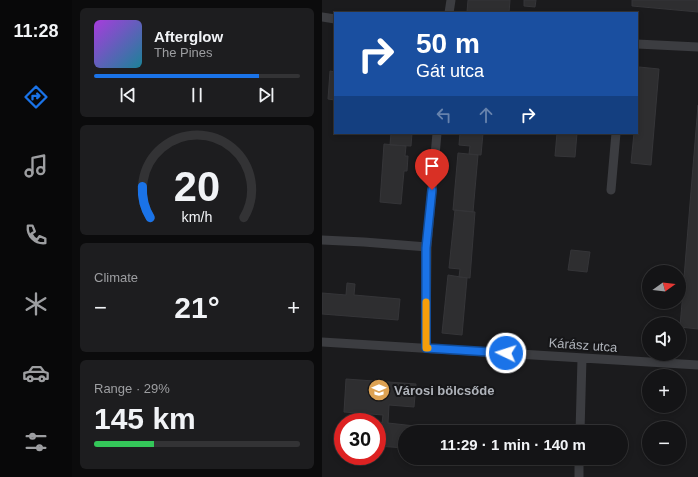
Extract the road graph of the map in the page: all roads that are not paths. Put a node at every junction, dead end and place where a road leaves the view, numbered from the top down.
1 (451, 0) edge
2 (449, 12) edge
3 (322, 18) edge
4 (334, 18) edge
5 (638, 44) edge
6 (698, 47) edge
7 (437, 134) edge
8 (616, 134) edge
9 (611, 190) dead end
10 (322, 240) edge
11 (426, 248) junction
12 (322, 342) edge
13 (426, 348) junction
14 (582, 358) junction
15 (698, 365) edge
16 (580, 425) edge
17 (579, 465) edge
18 (578, 477) edge

1 - 2 street
3 - 4 street
5 - 6 street
7 - 11 street
8 - 9 street
10 - 11 street
11 - 13 street
12 - 13 street, Kárász utca
13 - 14 street, Kárász utca
14 - 15 street, Kárász utca
14 - 16 street
17 - 18 street

